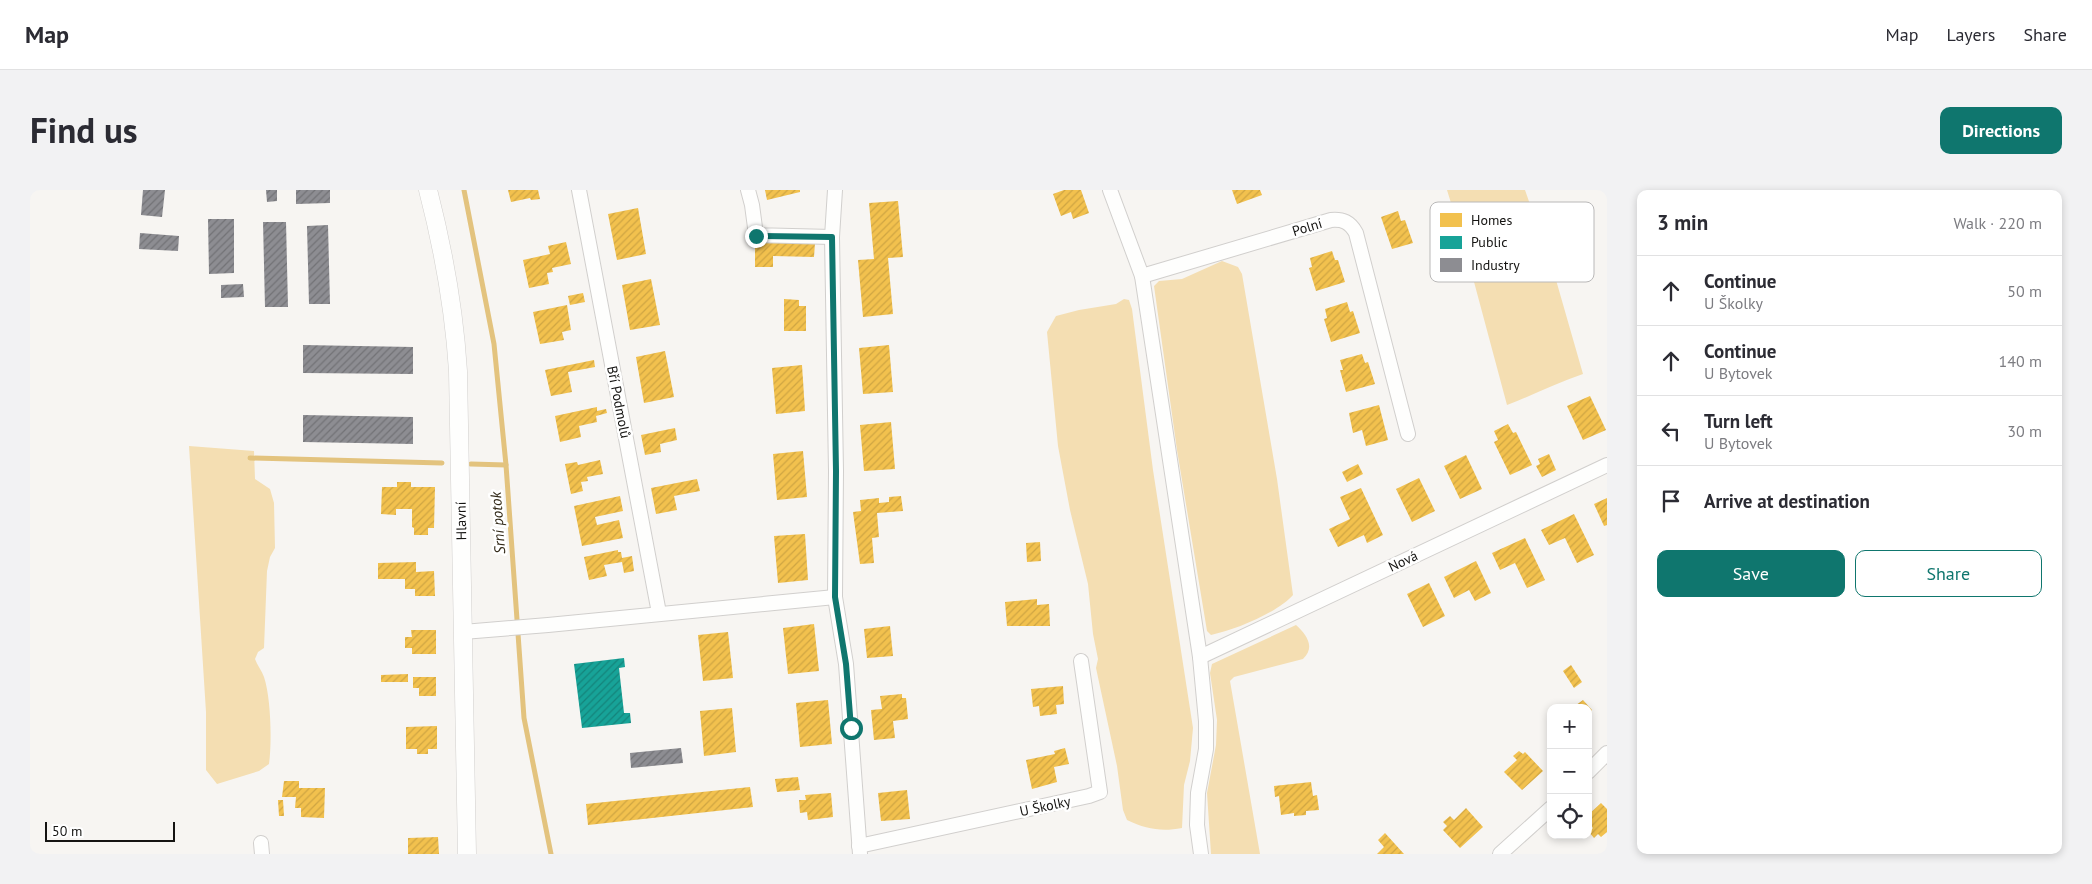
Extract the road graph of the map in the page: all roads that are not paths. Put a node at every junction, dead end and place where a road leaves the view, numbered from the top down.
1 (428, 190) edge
2 (579, 190) edge
3 (748, 190) edge
4 (835, 190) edge
5 (1110, 190) edge
6 (832, 237) junction
7 (1142, 276) junction
8 (1408, 434) dead end
9 (1607, 465) edge
10 (835, 597) junction
11 (659, 613) junction
12 (463, 632) junction
13 (1200, 658) junction
14 (1080, 661) dead end
15 (1607, 753) edge
16 (1592, 768) edge
17 (1547, 812) edge
18 (860, 850) edge
19 (467, 854) edge
20 (1201, 854) edge
21 (1500, 854) edge

1 - 12 street, Hlavní
2 - 11 street, Bří Podmolů
3 - 6 street
4 - 6 street, U Školky
5 - 7 street
6 - 10 street, U Školky
7 - 8 street, Polní
7 - 13 street
9 - 13 street, Nová
10 - 11 street
10 - 18 street, U Školky
11 - 12 street
12 - 19 street, Hlavní
13 - 20 street
14 - 18 street, U Školky
15 - 16 street
17 - 21 street

